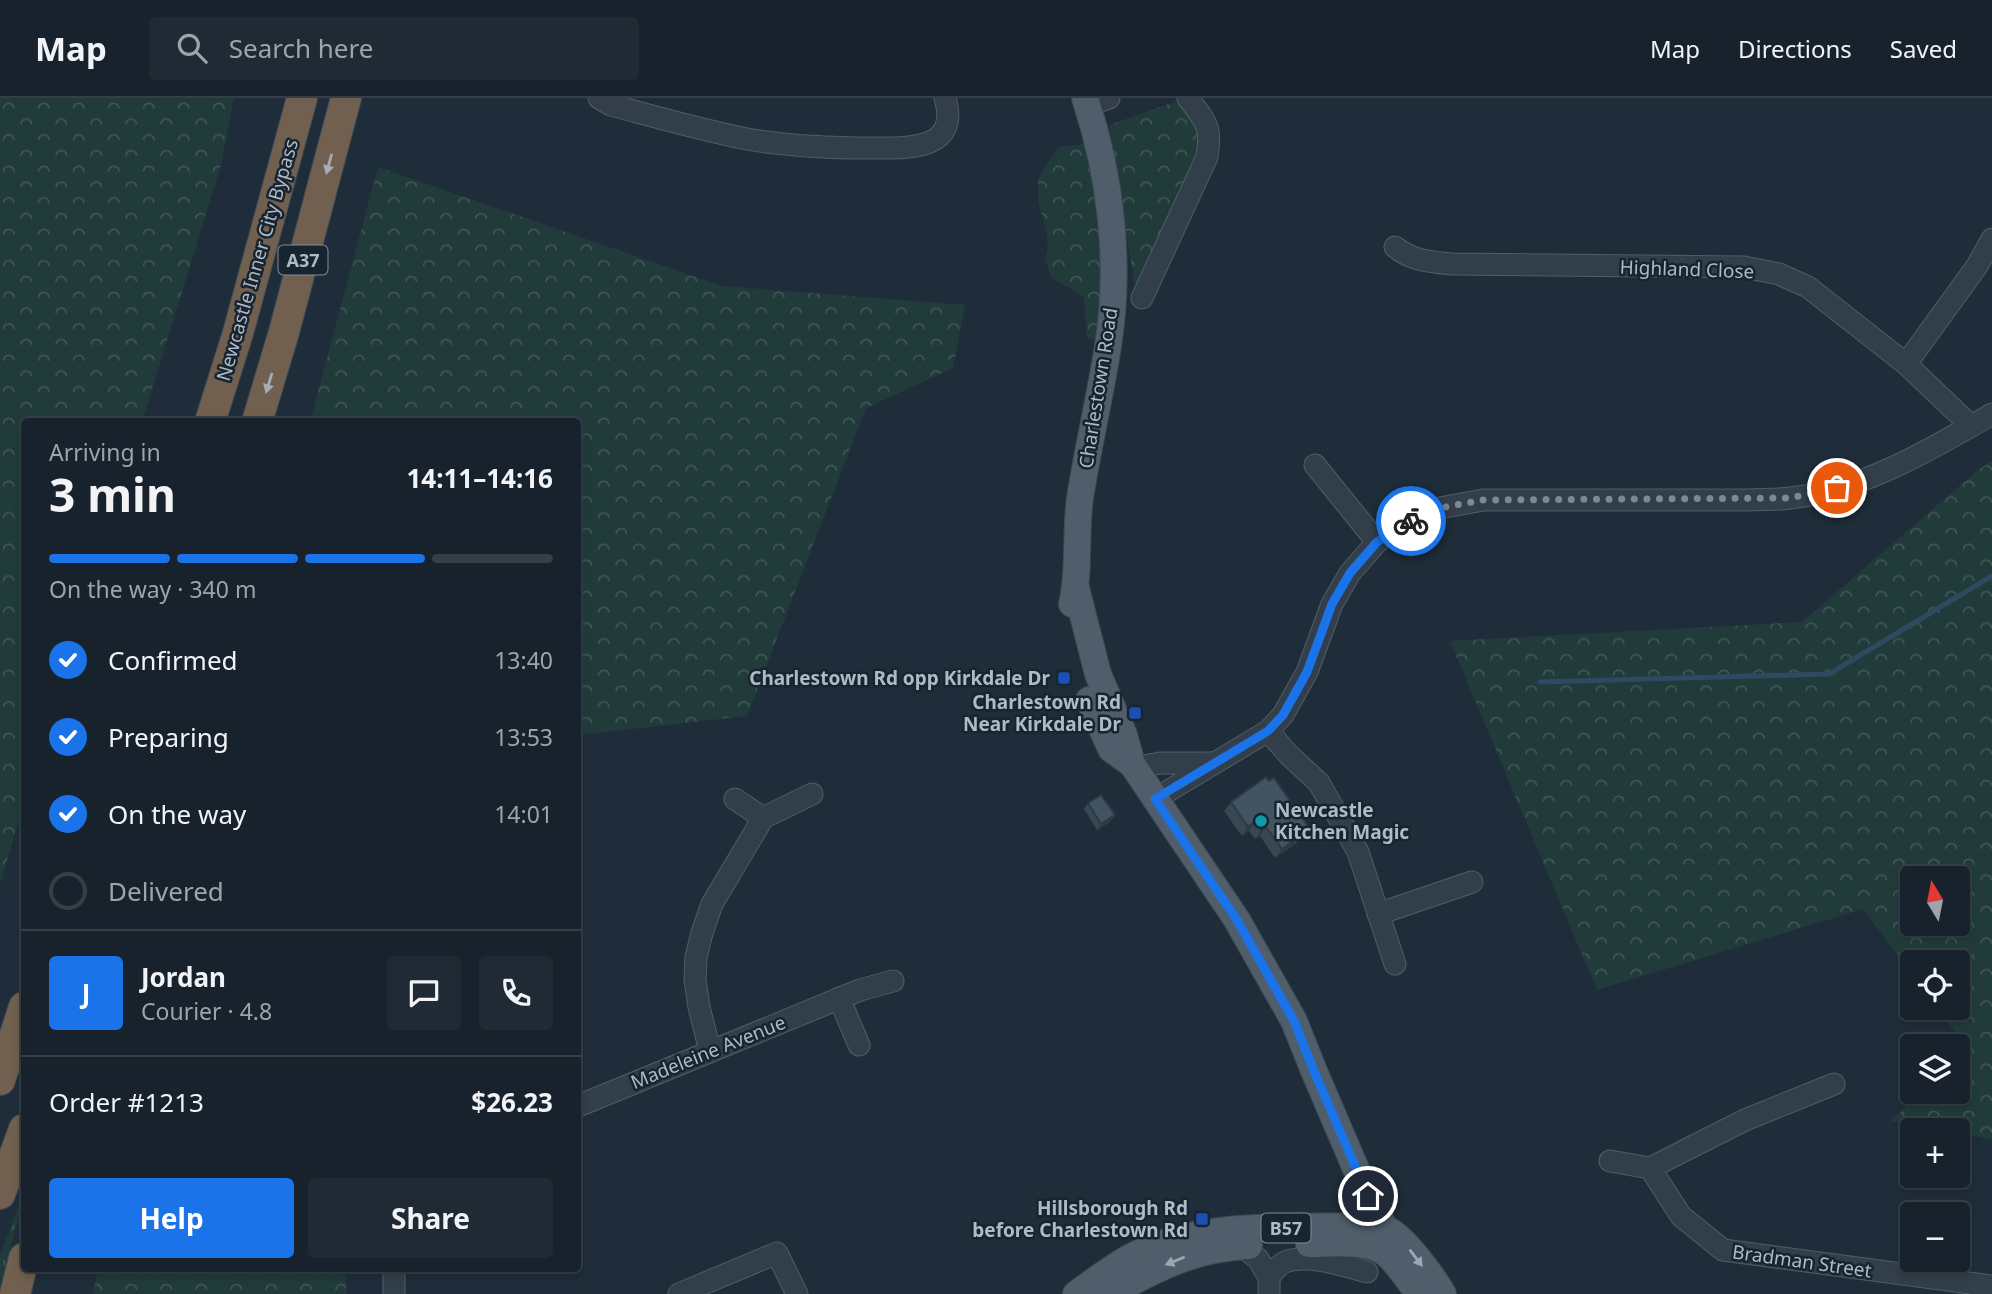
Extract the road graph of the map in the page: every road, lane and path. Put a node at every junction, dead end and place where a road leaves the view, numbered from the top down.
1 (300, 98) edge
2 (346, 98) edge
3 (599, 98) edge
4 (945, 98) edge
5 (1188, 98) edge
6 (1094, 101) edge
7 (1992, 239) edge
8 (1395, 247) dead end
9 (1142, 298) dead end
10 (1906, 363) junction
11 (1992, 414) edge
12 (211, 418) edge
13 (258, 418) edge
14 (1971, 426) junction
15 (1315, 465) dead end
16 (1377, 542) junction
17 (1268, 731) junction
18 (1214, 763) junction
19 (1133, 766) junction
20 (812, 794) dead end
21 (734, 799) dead end
22 (1155, 799) junction
23 (763, 818) junction
24 (1472, 882) dead end
25 (1378, 914) junction
26 (1395, 964) dead end
27 (893, 981) dead end
28 (21, 991) edge
29 (839, 998) junction
30 (21, 1016) edge
31 (0, 1034) edge
32 (859, 1045) dead end
33 (710, 1051) junction
34 (0, 1080) edge
35 (1834, 1084) dead end
36 (581, 1105) edge
37 (21, 1137) edge
38 (1610, 1161) dead end
39 (1650, 1168) junction
40 (0, 1194) edge
41 (1242, 1246) junction
42 (1387, 1247) junction
43 (21, 1270) edge
44 (394, 1272) edge
45 (1367, 1272) dead end
46 (1269, 1285) edge
47 (1992, 1286) edge
48 (15, 1294) edge
49 (394, 1294) edge
50 (679, 1294) edge
51 (797, 1294) edge
52 (1076, 1294) edge
53 (1110, 1294) edge
54 (1419, 1294) edge
55 (1443, 1294) edge

1 - 12 highway, Newcastle Inner City Bypass / A37
2 -> 13 highway, A37
3 - 4 street
5 - 9 street, Charlestown Road
6 - 19 main road, Charlestown Road
7 - 10 street
8 - 10 street, Highland Close
10 - 14 street, Highland Close
11 - 14 street
14 - 16 street
15 - 16 street
16 - 17 street
17 - 18 street
17 - 25 street
18 - 19 street
18 - 22 street
19 - 22 main road, Charlestown Road
20 - 23 street
21 - 23 street
22 - 42 main road, Charlestown Road
23 - 33 street
24 - 25 street
25 - 26 street
27 - 29 street, Madeleine Avenue
28 - 31 highway
29 - 32 street
29 - 33 street, Madeleine Avenue
30 - 34 highway
33 - 36 street, Madeleine Avenue
35 - 39 street
37 - 40 highway
38 - 39 street
39 - 47 street, Bradman Street
41 - 42 main road, B57
41 - 46 street
41 -> 53 main road, B57
42 - 52 main road, B57
42 - 54 main road, Charlestown Road
42 -> 55 main road, Charlestown Road / B57
43 - 48 highway
44 - 49 street
45 - 46 street
50 - 51 street

